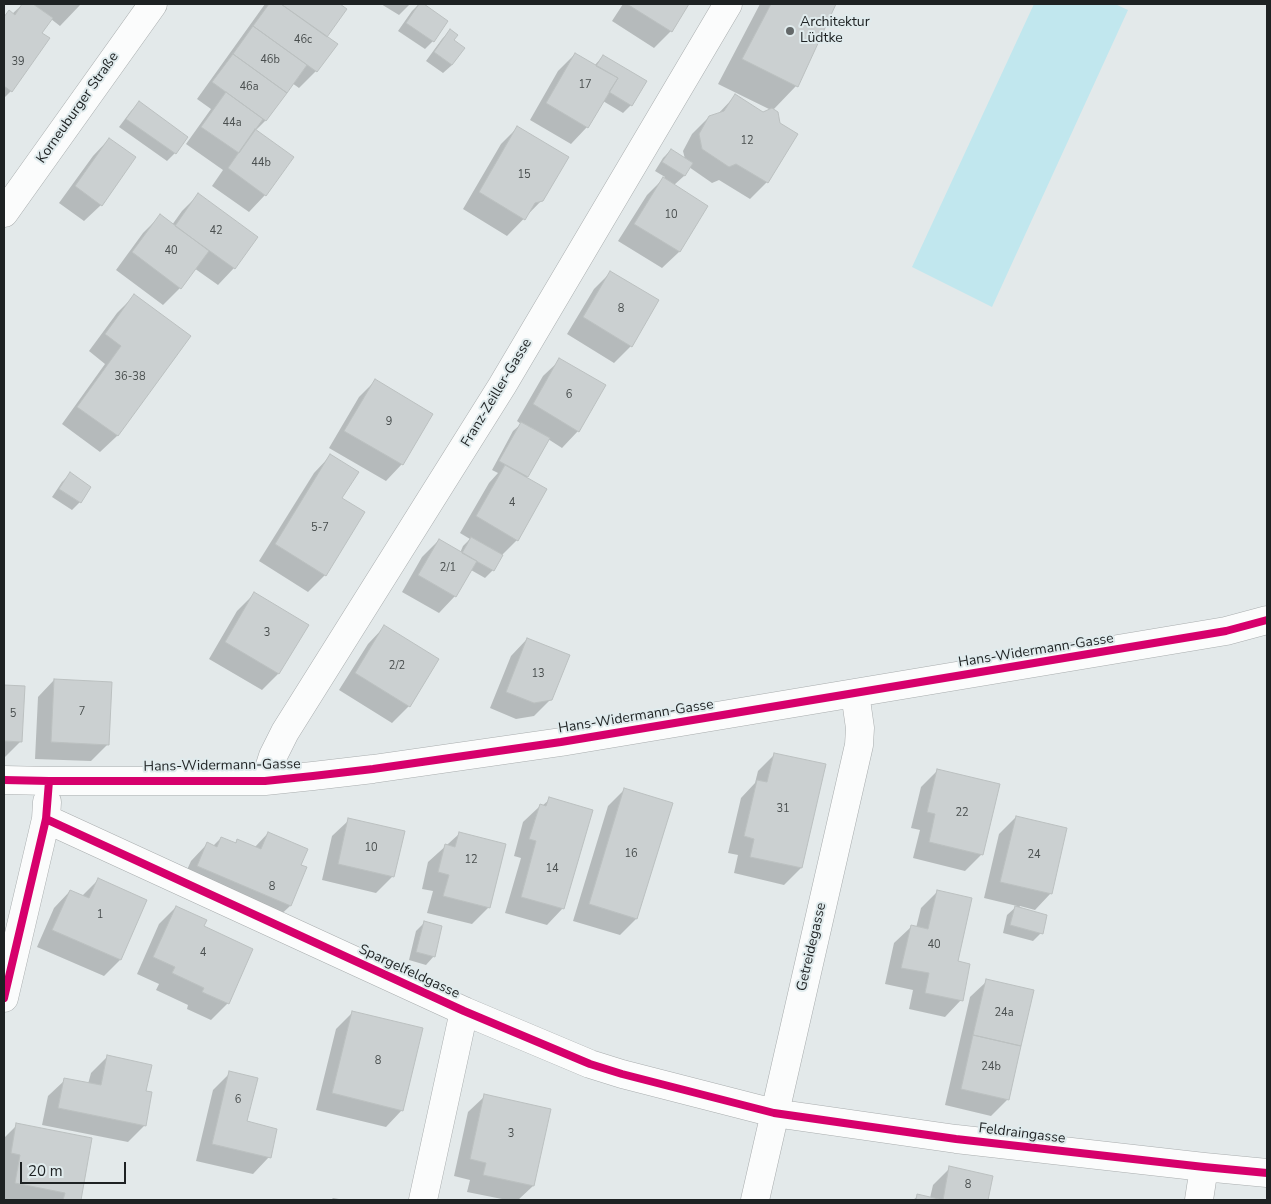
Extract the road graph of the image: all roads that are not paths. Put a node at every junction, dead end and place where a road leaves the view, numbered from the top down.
1 (153, 4) edge
2 (728, 4) edge
3 (4, 212) edge
4 (1267, 620) edge
5 (855, 694) junction
6 (4, 780) edge
7 (265, 780) junction
8 (49, 781) junction
9 (46, 819) junction
10 (4, 998) edge
11 (464, 1011) junction
12 (774, 1113) junction
13 (1204, 1167) junction
14 (1267, 1173) edge
15 (423, 1200) edge
16 (755, 1200) edge
17 (1198, 1200) edge

1 - 3 street, Korneuburger Straße
2 - 7 street, Franz-Zeiller-Gasse
4 - 5 street, Hans-Widermann-Gasse
5 - 7 street, Hans-Widermann-Gasse
5 - 12 street, Getreidegasse
6 - 8 street, Hans-Widermann-Gasse
7 - 8 street, Hans-Widermann-Gasse
8 - 9 street
9 - 10 street
9 - 11 street, Spargelfeldgasse
11 - 12 street, Spargelfeldgasse
11 - 15 street, Spargelfeldgasse
12 - 13 street, Feldraingasse
12 - 16 street, Getreidegasse
13 - 14 street, Feldraingasse
13 - 17 street

